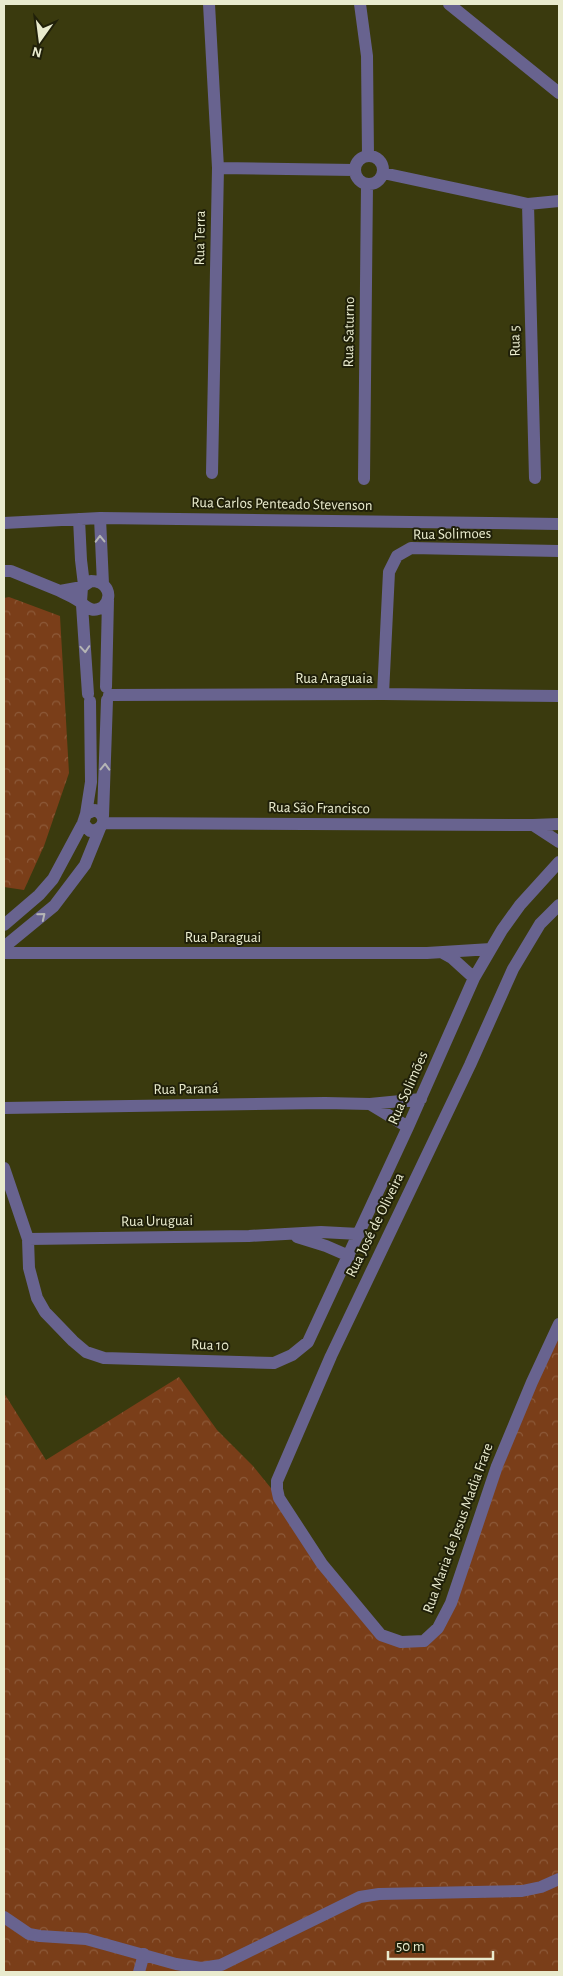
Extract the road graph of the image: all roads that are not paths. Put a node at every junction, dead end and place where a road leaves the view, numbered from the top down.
1 (209, 4) edge
2 (360, 4) edge
3 (450, 4) edge
4 (559, 93) edge
5 (368, 156) junction
6 (218, 168) junction
7 (354, 170) junction
8 (383, 173) junction
9 (368, 185) junction
10 (559, 201) edge
11 (528, 204) junction
12 (212, 473) dead end
13 (535, 478) dead end
14 (364, 479) dead end
15 (100, 518) junction
16 (79, 519) junction
17 (4, 523) edge
18 (559, 524) edge
19 (559, 550) edge
20 (4, 571) edge
21 (103, 584) junction
22 (83, 586) junction
23 (60, 591) junction
24 (108, 600) junction
25 (82, 603) junction
26 (107, 694) junction
27 (383, 694) junction
28 (559, 696) edge
29 (89, 697) junction
30 (84, 818) junction
31 (102, 822) junction
32 (559, 824) edge
33 (533, 825) junction
34 (559, 842) edge
35 (559, 862) edge
36 (559, 905) edge
37 (4, 925) edge
38 (4, 947) edge
39 (491, 949) junction
40 (4, 953) edge
41 (443, 953) junction
42 (474, 978) junction
43 (421, 1099) junction
44 (370, 1104) junction
45 (8, 1108) edge
46 (4, 1117) edge
47 (408, 1127) junction
48 (4, 1168) edge
49 (359, 1234) junction
50 (287, 1235) junction
51 (28, 1239) junction
52 (349, 1256) junction
53 (559, 1324) edge
54 (308, 1342) joint
55 (322, 1564) joint
56 (559, 1879) edge
57 (4, 1917) edge
58 (144, 1954) junction
59 (139, 1972) edge

1 - 6 street, Rua Terra
2 - 5 street
3 - 4 street
5 - 7 street
5 - 8 street
6 - 7 street
6 - 12 street, Rua Terra
7 - 9 street
8 - 9 street
8 - 11 street
9 - 14 street, Rua Saturno
10 - 11 street
11 - 13 street, Rua 5
15 - 16 street, Rua Carlos Penteado Stevenson
15 - 18 street, Rua Carlos Penteado Stevenson
21 -> 15 street
16 - 17 street, Rua Carlos Penteado Stevenson
16 - 22 street
19 - 27 street, Rua Solimoes
20 - 23 street
21 - 22 street
21 - 24 street
22 - 23 street
22 - 25 street
23 - 25 street
24 - 25 street
24 - 26 street
25 -> 29 street
26 - 27 street, Rua Araguaia
26 - 29 street
26 - 29 street
31 -> 26 street
27 - 28 street, Rua Araguaia
29 - 30 street
30 - 31 street
30 - 31 street
30 - 37 street
31 - 33 street, Rua São Francisco
38 -> 31 street
32 - 33 street, Rua São Francisco
33 - 34 street
35 - 39 street, Rua Solimões
36 - 55 street, Rua José de Oliveira
39 - 41 street, Rua Paraguai
39 - 42 street, Rua Solimões
40 - 41 street, Rua Paraguai
41 - 42 street
42 - 43 street, Rua Solimões
43 - 44 street, Rua Paraná
43 - 47 street, Rua Solimões
44 - 45 street, Rua Paraná
44 - 47 street, Rua Paraná
45 - 46 street
47 - 49 street, Rua Solimões
48 - 51 street
49 - 50 street, Rua Uruguai
49 - 52 street, Rua Solimões
50 - 51 street, Rua Uruguai
50 - 52 street, Rua Uruguai
51 - 54 street, Rua 10
52 - 54 street, Rua Solimões
53 - 55 street, Rua Maria de Jesus Madia Frare
56 - 58 street
57 - 58 street
58 - 59 street

